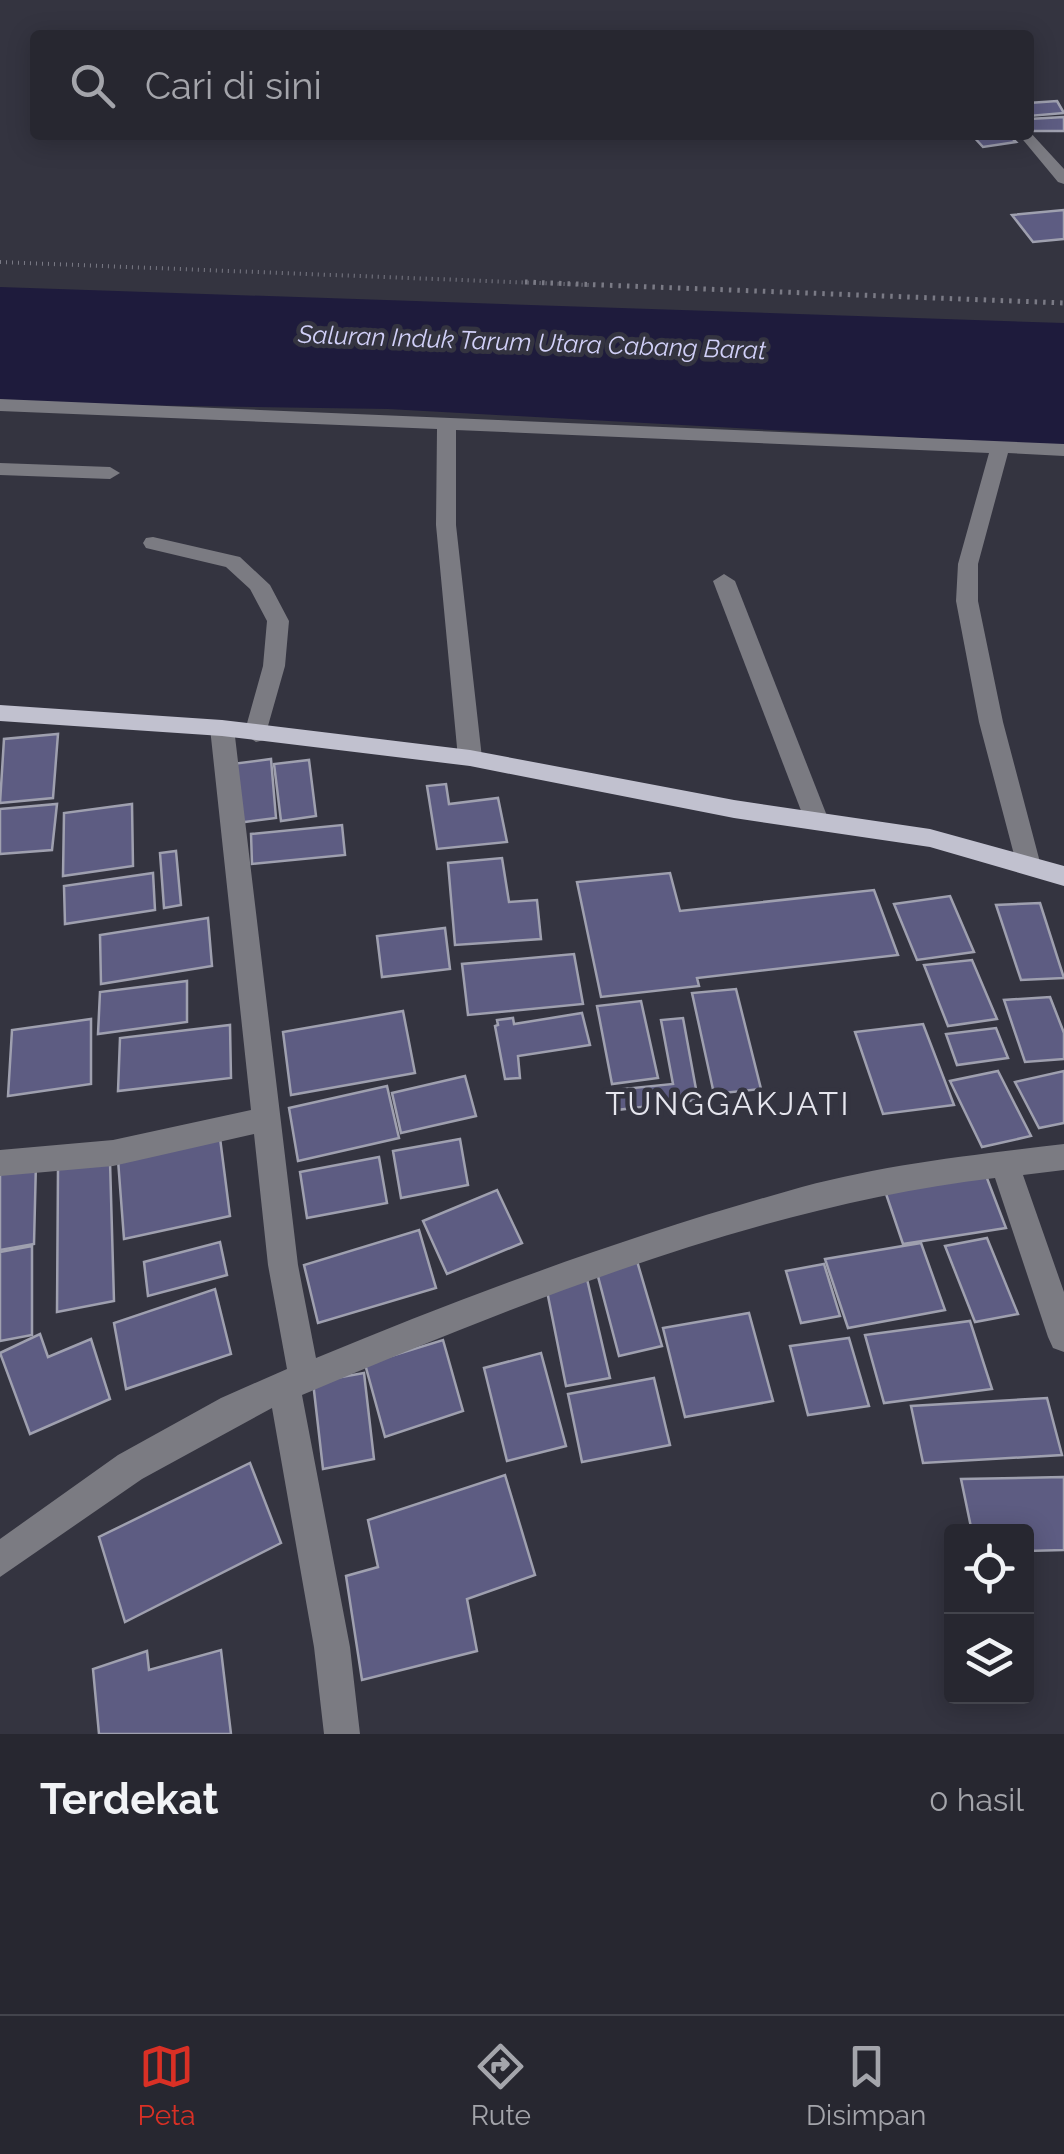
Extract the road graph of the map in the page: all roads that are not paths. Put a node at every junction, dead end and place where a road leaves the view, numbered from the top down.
1 (1030, 140) edge
2 (1064, 178) edge
3 (0, 404) edge
4 (447, 422) junction
5 (1000, 449) junction
6 (1064, 450) edge
7 (0, 468) edge
8 (110, 472) dead end
9 (152, 544) dead end
10 (724, 581) dead end
11 (0, 713) edge
12 (222, 728) junction
13 (256, 734) junction
14 (470, 758) junction
15 (817, 821) junction
16 (1029, 866) junction
17 (1064, 876) edge
18 (265, 1119) junction
19 (1064, 1157) edge
20 (1004, 1162) junction
21 (0, 1163) edge
22 (1064, 1337) edge
23 (294, 1380) junction
24 (0, 1560) edge
25 (342, 1734) edge

1 - 2 street
3 - 4 street
4 - 5 street
4 - 14 street
5 - 6 street
5 - 16 street
7 - 8 street
9 - 13 street
10 - 15 street
11 - 12 main road
12 - 13 main road
12 - 18 street
13 - 14 main road
14 - 15 main road
15 - 16 main road
16 - 17 main road
18 - 21 street
18 - 23 street
19 - 20 street
20 - 22 street
20 - 23 street
23 - 24 street
23 - 25 street

